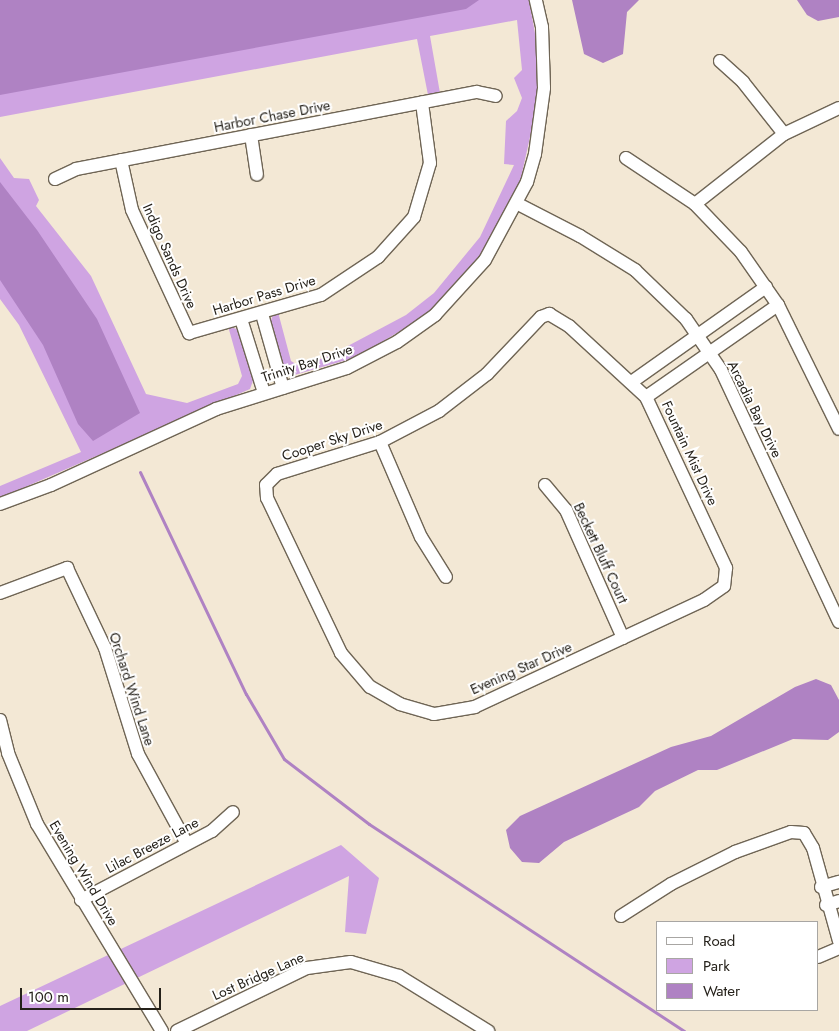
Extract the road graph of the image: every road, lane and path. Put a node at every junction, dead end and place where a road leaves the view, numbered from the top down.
1 (536, 0) edge
2 (720, 61) dead end
3 (496, 96) dead end
4 (422, 103) junction
5 (839, 108) edge
6 (784, 134) junction
7 (251, 136) junction
8 (626, 158) dead end
9 (122, 160) junction
10 (257, 175) dead end
11 (55, 179) dead end
12 (518, 204) junction
13 (695, 204) junction
14 (766, 287) junction
15 (778, 305) junction
16 (262, 314) junction
17 (549, 314) joint
18 (242, 319) junction
19 (189, 333) joint
20 (697, 336) junction
21 (708, 352) junction
22 (633, 382) junction
23 (283, 388) junction
24 (264, 393) junction
25 (646, 397) junction
26 (834, 407) edge
27 (839, 430) edge
28 (380, 442) junction
29 (266, 485) joint
30 (545, 485) dead end
31 (0, 504) edge
32 (446, 577) dead end
33 (724, 586) joint
34 (0, 593) edge
35 (839, 622) edge
36 (623, 638) junction
37 (0, 720) edge
38 (234, 812) dead end
39 (187, 844) junction
40 (839, 882) edge
41 (821, 887) junction
42 (81, 900) junction
43 (839, 901) edge
44 (826, 905) junction
45 (621, 916) dead end
46 (839, 941) edge
47 (839, 948) edge
48 (819, 957) edge
49 (162, 1031) edge
50 (177, 1031) edge
51 (488, 1031) edge

1 - 12 street, Trinity Bay Drive
2 - 6 street
3 - 4 street, Harbor Chase Drive
4 - 7 street, Harbor Chase Drive
4 - 16 street, Harbor Pass Drive
5 - 6 street
6 - 13 street
7 - 9 street, Harbor Chase Drive
7 - 10 street
8 - 13 street
9 - 11 street, Harbor Chase Drive
9 - 19 street, Indigo Sands Drive
12 - 20 street, Arcadia Bay Drive
12 - 23 street, Trinity Bay Drive
13 - 14 street
14 - 15 street
14 - 20 street
15 - 21 street
15 - 26 street
16 - 18 street, Harbor Pass Drive
16 - 23 street
17 - 22 street, Fountain Mist Drive
17 - 28 street, Cooper Sky Drive
18 - 19 street, Harbor Pass Drive
18 - 24 street
20 - 21 street, Arcadia Bay Drive
20 - 22 street
21 - 25 street
21 - 35 street, Arcadia Bay Drive
22 - 25 street, Fountain Mist Drive
23 - 24 street, Trinity Bay Drive
24 - 31 street, Trinity Bay Drive
25 - 33 street, Fountain Mist Drive
26 - 27 street
28 - 29 street, Cooper Sky Drive
28 - 32 street
29 - 36 street, Evening Star Drive
30 - 36 street, Beckett Bluff Court
33 - 36 street, Evening Star Drive
34 - 39 street, Orchard Wind Lane
37 - 42 street, Evening Wind Drive
38 - 39 street, Lilac Breeze Lane
39 - 42 street, Lilac Breeze Lane
40 - 41 street
41 - 44 street
41 - 45 street
42 - 49 street, Evening Wind Drive
43 - 44 street
44 - 46 street
47 - 48 street
50 - 51 street, Lost Bridge Lane

